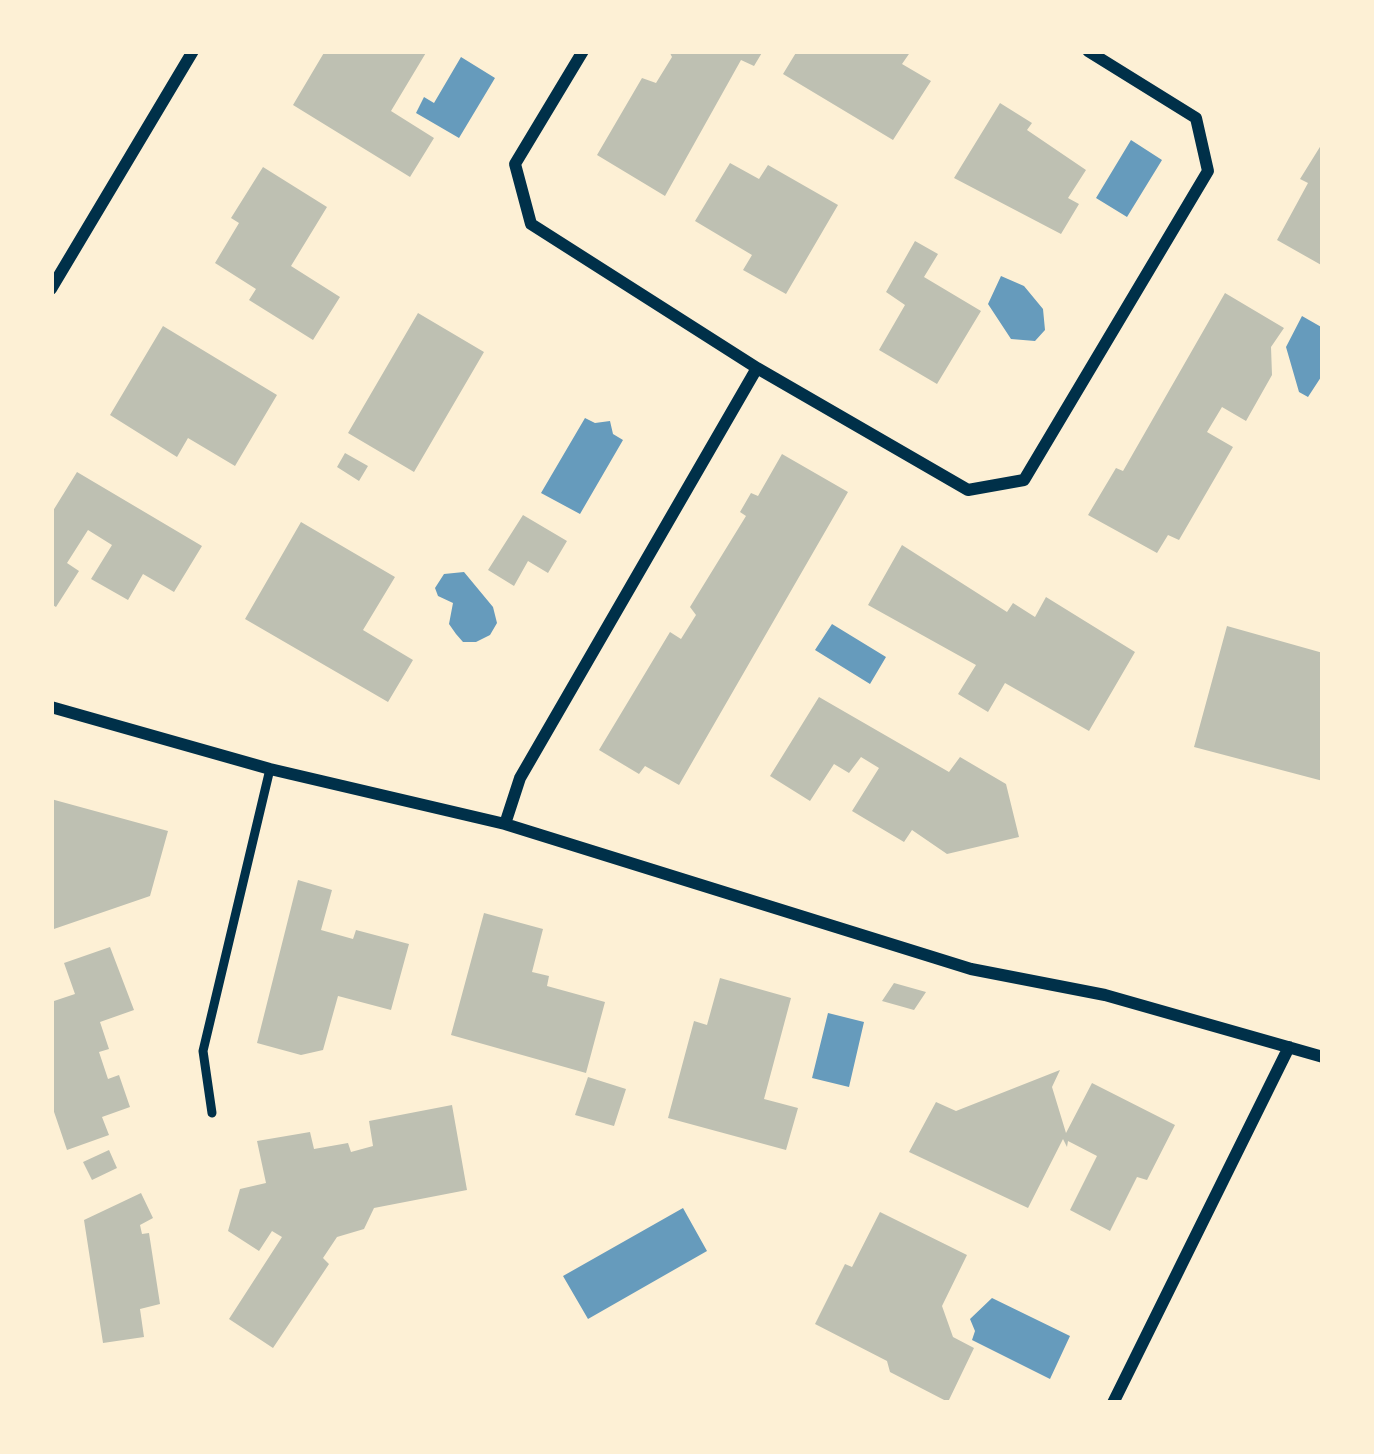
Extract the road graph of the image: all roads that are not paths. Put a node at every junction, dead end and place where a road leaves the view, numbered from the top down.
1 (193, 51) edge
2 (583, 51) edge
3 (1088, 51) edge
4 (51, 289) edge
5 (757, 368) junction
6 (51, 706) edge
7 (270, 769) junction
8 (506, 824) junction
9 (1289, 1047) junction
10 (1323, 1057) edge
11 (212, 1113) dead end
12 (1113, 1403) edge

1 - 4 street
2 - 5 street
3 - 5 street
5 - 8 street
6 - 7 street
7 - 8 street
7 - 11 lane
8 - 9 street
9 - 10 street
9 - 12 street

